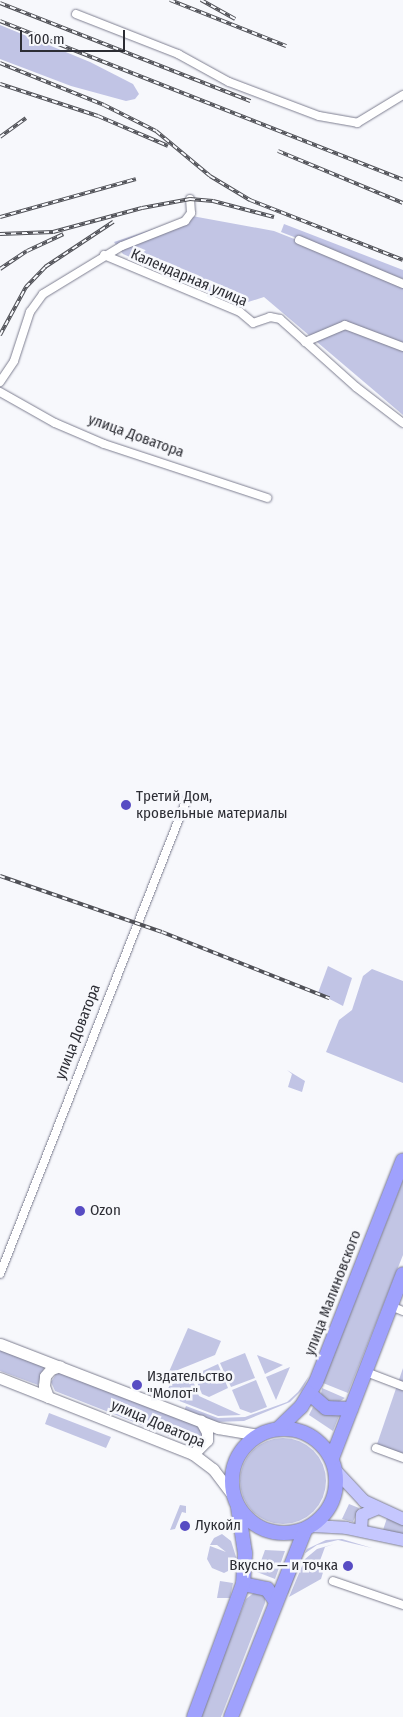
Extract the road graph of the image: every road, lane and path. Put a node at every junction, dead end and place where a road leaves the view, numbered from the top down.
1 (76, 14) dead end
2 (403, 95) edge
3 (190, 200) dead end
4 (299, 240) dead end
5 (104, 255) junction
6 (403, 284) edge
7 (305, 342) junction
8 (403, 347) edge
9 (0, 382) edge
10 (0, 392) edge
11 (403, 423) edge
12 (268, 498) dead end
13 (186, 801) dead end
14 (403, 1160) edge
15 (0, 1274) edge
16 (403, 1274) edge
17 (397, 1309) edge
18 (0, 1344) edge
19 (60, 1366) junction
20 (366, 1372) junction
21 (0, 1378) edge
22 (403, 1386) edge
23 (310, 1394) junction
24 (48, 1397) junction
25 (351, 1409) junction
26 (201, 1422) junction
27 (278, 1429) junction
28 (259, 1434) junction
29 (376, 1448) dead end
30 (193, 1454) junction
31 (332, 1458) junction
32 (403, 1458) edge
33 (336, 1472) junction
34 (236, 1501) junction
35 (376, 1509) junction
36 (403, 1519) edge
37 (309, 1528) junction
38 (361, 1530) junction
39 (403, 1540) edge
40 (333, 1581) dead end
41 (242, 1584) junction
42 (276, 1602) junction
43 (403, 1605) edge
44 (194, 1717) edge
45 (230, 1717) edge

1 - 2 street
3 - 5 street
4 - 6 street
5 - 7 street, Календарная улица
5 - 9 street
7 - 8 street
7 - 11 street, Календарная улица
10 - 12 street, улица Доватора
13 - 15 street, улица Доватора
14 - 23 highway, улица Малиновского
16 - 17 highway
17 - 20 highway
18 - 19 street, улица Доватора
19 - 24 street
19 - 26 street, улица Доватора
20 - 22 street
20 - 25 highway
21 - 24 street, улица Доватора
23 - 25 highway
23 - 27 highway, улица Малиновского
24 - 30 street, улица Доватора
25 - 31 highway
26 - 28 street, улица Доватора
26 - 30 street
27 - 28 highway
27 - 31 highway
28 - 34 highway
29 - 32 street
30 - 34 street, улица Доватора
31 - 33 highway
33 - 35 main road
33 - 37 highway
34 - 37 highway
34 - 41 highway
35 - 36 main road
35 - 38 main road
37 - 38 main road
37 - 42 highway
38 - 39 main road
40 - 43 street
41 - 42 highway
41 - 44 highway
42 - 45 highway

